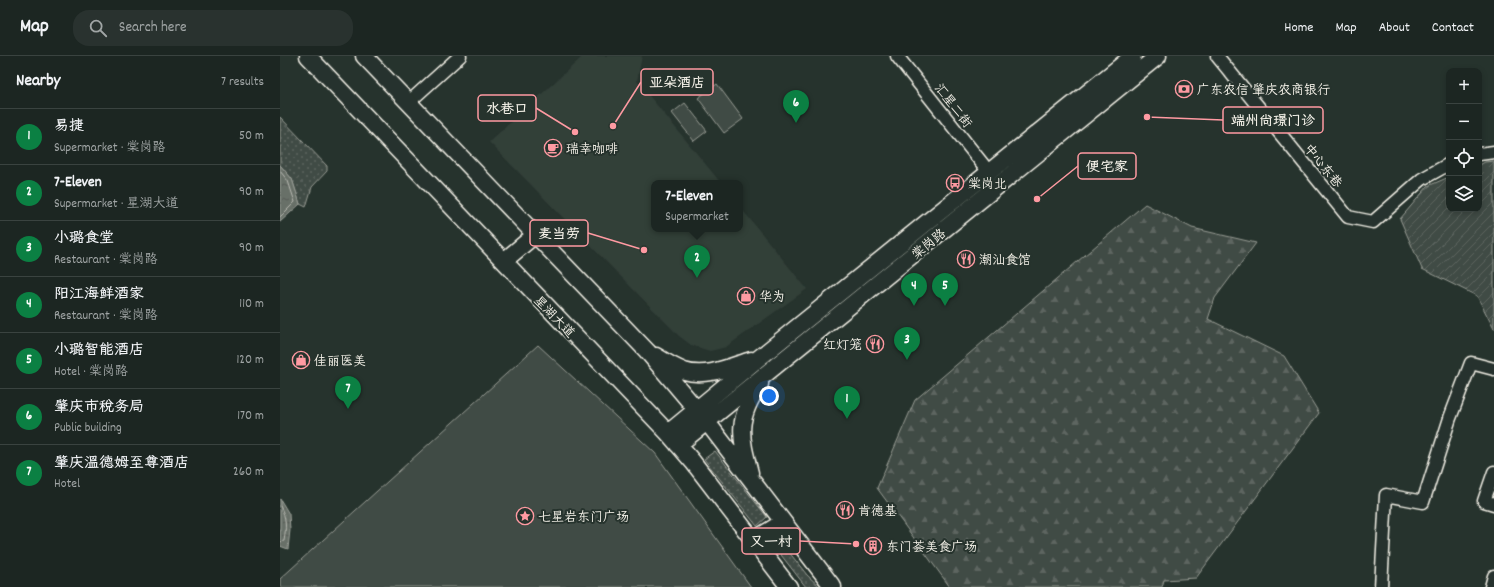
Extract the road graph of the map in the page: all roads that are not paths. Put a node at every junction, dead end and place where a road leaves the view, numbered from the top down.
1 (308, 56) edge
2 (364, 56) edge
3 (460, 56) edge
4 (897, 56) edge
5 (1133, 56) edge
6 (1158, 56) edge
7 (1217, 56) edge
8 (409, 102) junction
9 (1494, 152) edge
10 (1482, 154) edge
11 (1446, 166) edge
12 (989, 172) junction
13 (536, 234) junction
14 (907, 238) junction
15 (917, 252) junction
16 (504, 261) junction
17 (647, 351) junction
18 (759, 358) junction
19 (1494, 369) edge
20 (770, 371) junction
21 (697, 410) junction
22 (707, 422) junction
23 (673, 439) junction
24 (1494, 472) edge
25 (752, 481) junction
26 (1494, 504) edge
27 (783, 522) junction
28 (754, 540) junction
29 (1494, 576) edge
30 (789, 587) edge
31 (833, 587) edge
32 (1381, 587) edge
33 (1491, 587) edge

1 - 16 main road, 星湖大道
2 - 8 main road
3 - 8 street
4 - 12 street, 汇星二街
5 - 12 main road, 棠岗路
6 - 15 main road, 棠岗路
7 - 11 street, 中心东巷
8 - 13 main road
9 - 10 street
12 - 14 main road, 棠岗路
13 - 16 main road
13 - 17 main road
14 - 15 main road
14 - 18 main road, 棠岗路
15 - 20 main road, 棠岗路
16 - 23 main road, 星湖大道
17 - 18 main road
17 - 21 main road
18 - 21 main road, 棠岗路
19 - 32 street
20 - 22 main road, 棠岗路
20 - 25 main road
21 - 22 main road
21 - 23 main road, 棠岗路
22 - 23 main road, 棠岗路
22 - 25 main road
23 - 28 main road, 星湖大道
24 - 26 street
25 - 27 main road
27 - 28 main road
27 - 31 main road
28 - 30 main road, 星湖大道
29 - 33 street

